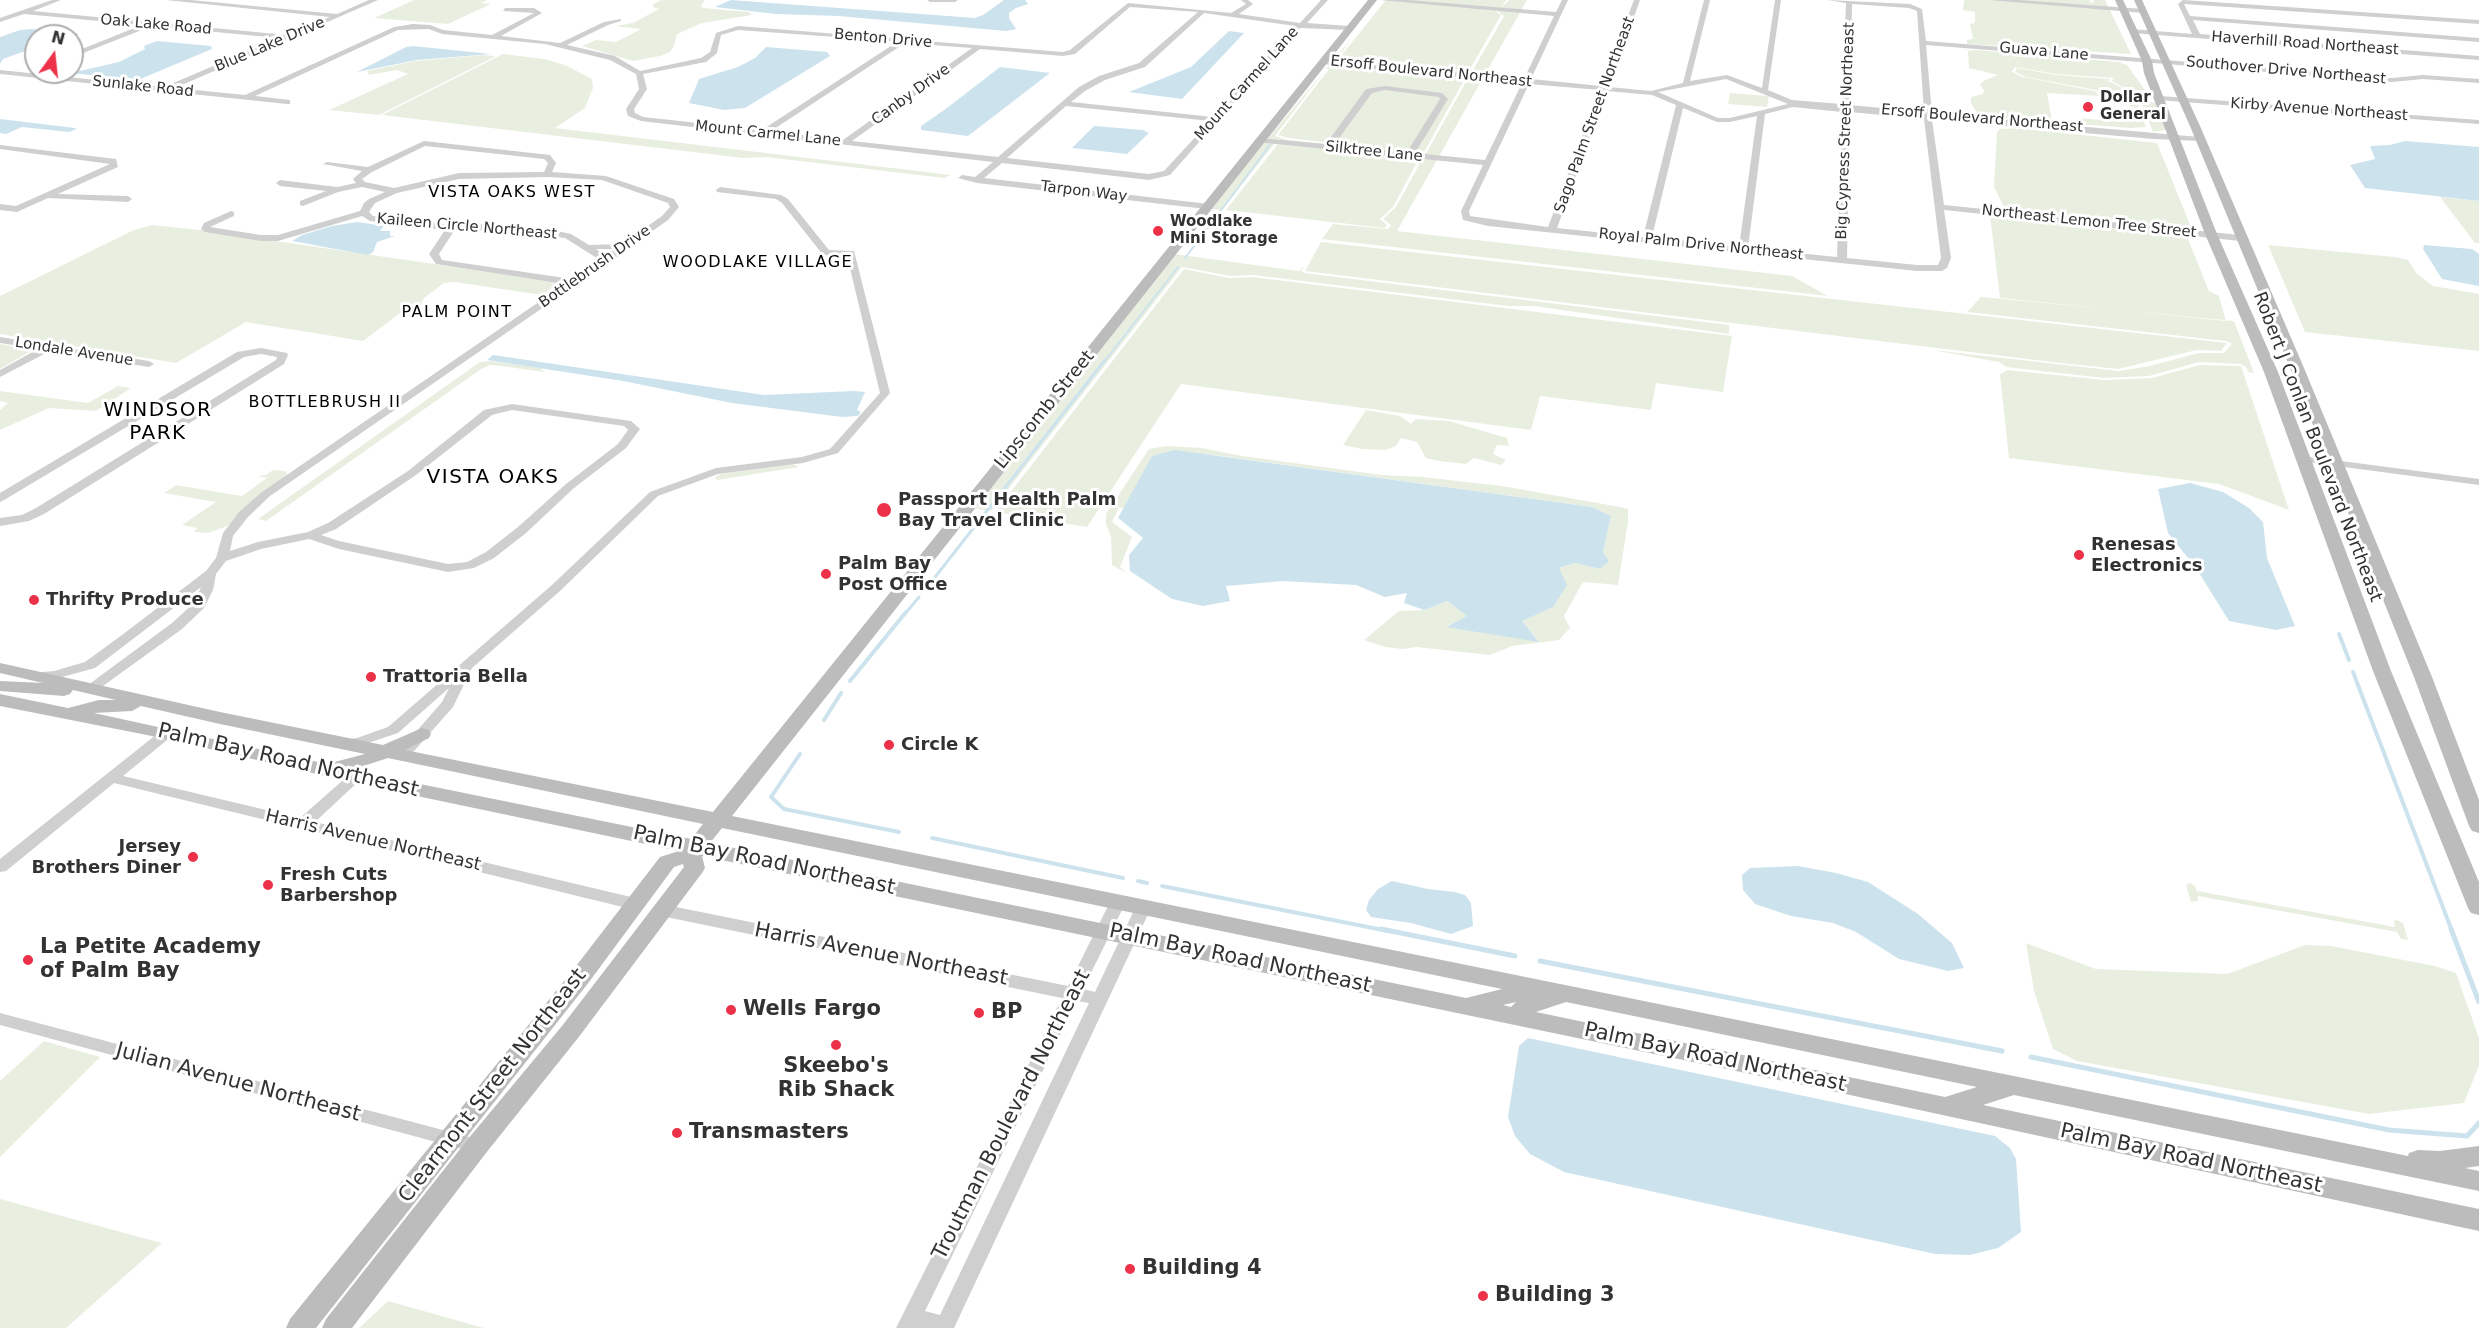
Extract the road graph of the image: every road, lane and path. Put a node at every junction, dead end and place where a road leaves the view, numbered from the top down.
1 (58, 0) edge
2 (169, 0) edge
3 (375, 0) edge
4 (930, 0) edge
5 (955, 0) edge
6 (1244, 0) edge
7 (1325, 0) edge
8 (1373, 0) edge
9 (1383, 0) edge
10 (1566, 0) edge
11 (1637, 0) edge
12 (1707, 0) edge
13 (1778, 0) edge
14 (1830, 0) edge
15 (1992, 0) edge
16 (2042, 0) edge
17 (1128, 2) edge
18 (1849, 2) junction
19 (2049, 2) edge
20 (2121, 5) edge
21 (2140, 6) edge
22 (505, 10) dead end
23 (1203, 11) junction
24 (23, 12) junction
25 (1559, 14) junction
26 (1233, 15) junction
27 (338, 16) junction
28 (2188, 18) junction
29 (0, 20) edge
30 (619, 20) dead end
31 (2479, 22) edge
32 (151, 24) junction
33 (1301, 24) junction
34 (1349, 28) junction
35 (2132, 31) junction
36 (2152, 33) junction
37 (2197, 36) junction
38 (288, 37) junction
39 (493, 37) junction
40 (2479, 40) edge
41 (903, 41) junction
42 (1923, 43) junction
43 (562, 45) junction
44 (977, 48) junction
45 (84, 51) edge
46 (2479, 58) edge
47 (2147, 61) junction
48 (1322, 62) junction
49 (2165, 62) junction
50 (0, 72) edge
51 (639, 73) junction
52 (1526, 80) junction
53 (2479, 81) edge
54 (1686, 84) junction
55 (1606, 87) junction
56 (164, 90) junction
57 (1765, 90) junction
58 (1655, 91) junction
59 (245, 98) junction
60 (2160, 98) junction
61 (2182, 100) junction
62 (287, 102) dead end
63 (1065, 104) junction
64 (1792, 104) junction
65 (1680, 105) junction
66 (1847, 109) junction
67 (1761, 113) junction
68 (1928, 116) junction
69 (1215, 119) junction
70 (2479, 122) edge
71 (763, 133) junction
72 (2173, 137) junction
73 (2199, 139) junction
74 (1259, 140) junction
75 (845, 142) junction
76 (0, 147) edge
77 (1328, 147) junction
78 (1410, 155) junction
79 (1001, 160) junction
80 (1488, 163) junction
81 (327, 164) dead end
82 (369, 170) junction
83 (548, 174) junction
84 (962, 178) dead end
85 (977, 180) junction
86 (280, 183) dead end
87 (362, 184) junction
88 (337, 190) junction
89 (720, 190) dead end
90 (394, 191) junction
91 (643, 191) joint
92 (47, 195) junction
93 (128, 199) dead end
94 (303, 203) dead end
95 (1206, 206) junction
96 (0, 207) edge
97 (1938, 207) junction
98 (16, 209) junction
99 (364, 213) junction
100 (231, 214) dead end
101 (0, 217) edge
102 (451, 228) junction
103 (1552, 229) junction
104 (2211, 234) junction
105 (2240, 237) junction
106 (1647, 240) junction
107 (588, 248) junction
108 (624, 248) junction
109 (1743, 250) junction
110 (606, 260) junction
111 (1842, 260) junction
112 (574, 282) junction
113 (0, 339) edge
114 (50, 347) junction
115 (149, 364) dead end
116 (0, 374) edge
117 (2302, 459) junction
118 (2336, 464) junction
119 (2479, 482) edge
120 (0, 498) edge
121 (0, 522) edge
122 (311, 535) junction
123 (222, 558) junction
124 (210, 574) junction
125 (469, 665) junction
126 (0, 668) edge
127 (35, 676) junction
128 (0, 686) edge
129 (91, 688) junction
130 (0, 700) edge
131 (167, 706) junction
132 (65, 714) junction
133 (220, 718) junction
134 (167, 733) junction
135 (422, 734) joint
136 (342, 744) junction
137 (393, 754) junction
138 (327, 770) junction
139 (356, 777) junction
140 (111, 778) junction
141 (2437, 801) junction
142 (2471, 807) junction
143 (718, 820) junction
144 (303, 824) junction
145 (2479, 826) edge
146 (694, 850) junction
147 (0, 867) edge
148 (1118, 902) junction
149 (635, 904) junction
150 (1143, 908) junction
151 (2479, 908) edge
152 (661, 910) junction
153 (1104, 931) junction
154 (1130, 936) junction
155 (1523, 985) junction
156 (1567, 993) junction
157 (1073, 994) junction
158 (1100, 999) junction
159 (1465, 1006) junction
160 (1516, 1016) junction
161 (0, 1019) edge
162 (2018, 1085) junction
163 (1947, 1106) junction
164 (452, 1139) junction
165 (477, 1146) junction
166 (2479, 1156) edge
167 (2356, 1157) junction
168 (2479, 1181) edge
169 (2479, 1220) edge
170 (909, 1322) edge
171 (945, 1327) edge
172 (300, 1328) edge
173 (336, 1328) edge

1 - 24 street
2 - 27 street
3 - 27 street, Blue Lake Drive
4 - 5 street
6 - 26 street
7 - 33 street, Mount Carmel Lane
8 - 34 main road, Lipscomb Street
9 - 25 street
10 - 25 street
11 - 55 street, Sago Palm Street Northeast
12 - 54 street
13 - 57 street
14 - 18 street
15 - 19 street
16 - 19 street
17 - 23 street
17 - 44 street, Benton Drive
18 - 42 street
18 - 66 street, Big Cypress Street Northeast
19 - 20 street
20 - 21 street
20 - 35 main road, Robert J Conlan Boulevard Northeast
21 - 36 main road, Robert J Conlan Boulevard Northeast
22 - 39 street
23 - 26 street
23 - 63 street
24 - 29 street
24 - 32 street, Oak Lake Road
25 - 52 street
26 - 33 street
27 - 38 street, Blue Lake Drive
28 - 31 street
28 - 37 street
28 - 40 street
30 - 43 street
32 - 38 street, Oak Lake Road
32 - 45 street
33 - 34 street
33 - 69 street, Mount Carmel Lane
34 - 48 main road, Lipscomb Street
35 - 36 street, Haverhill Road Northeast
35 - 47 main road, Robert J Conlan Boulevard Northeast
36 - 37 street, Haverhill Road Northeast
36 - 49 main road, Robert J Conlan Boulevard Northeast
37 - 46 street, Haverhill Road Northeast
38 - 56 street, Blue Lake Drive
39 - 43 street
39 - 59 street
41 - 44 street, Benton Drive
41 - 51 street, Benton Drive
41 - 71 street
42 - 47 street, Guava Lane
42 - 68 street
43 - 51 street
44 - 75 street, Canby Drive
47 - 49 street, Guava Lane
47 - 60 main road, Robert J Conlan Boulevard Northeast
48 - 52 street, Ersoff Boulevard Northeast
48 - 74 main road, Lipscomb Street
49 - 53 street, Southover Drive Northeast
49 - 61 main road, Robert J Conlan Boulevard Northeast
50 - 56 street, Sunlake Road
51 - 71 street, Mount Carmel Lane
52 - 55 street, Ersoff Boulevard Northeast
52 - 80 street
54 - 57 street, Ersoff Boulevard Northeast
54 - 58 street, Ersoff Boulevard Northeast
55 - 58 street, Ersoff Boulevard Northeast
55 - 103 street, Sago Palm Street Northeast
56 - 59 street, Sunlake Road
57 - 64 street, Ersoff Boulevard Northeast
58 - 65 street, Ersoff Boulevard Northeast
59 - 62 street, Sunlake Road
60 - 61 street, Kirby Avenue Northeast
60 - 72 main road, Robert J Conlan Boulevard Northeast
61 - 70 street, Kirby Avenue Northeast
61 - 73 main road, Robert J Conlan Boulevard Northeast
63 - 69 street
63 - 79 street
64 - 66 street, Ersoff Boulevard Northeast
64 - 67 street, Ersoff Boulevard Northeast
65 - 67 street, Ersoff Boulevard Northeast
65 - 106 street
66 - 68 street, Ersoff Boulevard Northeast
66 - 111 street, Big Cypress Street Northeast
67 - 109 street
68 - 72 street, Ersoff Boulevard Northeast
68 - 97 street
69 - 79 street, Mount Carmel Lane
71 - 75 street, Mount Carmel Lane
72 - 73 street, Ersoff Boulevard Northeast
72 - 104 main road, Robert J Conlan Boulevard Northeast
73 - 105 main road, Robert J Conlan Boulevard Northeast
74 - 77 street, Silktree Lane
74 - 95 main road, Lipscomb Street
75 - 79 street, Mount Carmel Lane
76 - 92 street
77 - 78 street, Silktree Lane
77 - 78 street
78 - 80 street, Silktree Lane
79 - 85 street
80 - 103 street, Royal Palm Drive Northeast
81 - 82 street
82 - 83 street
82 - 87 street
83 - 90 street, Kaileen Circle Northeast
83 - 91 street, Kaileen Circle Northeast
84 - 85 street, Tarpon Way
85 - 95 street, Tarpon Way
86 - 88 street
87 - 88 street
87 - 90 street
88 - 94 street
89 - 125 street
90 - 99 street, Kaileen Circle Northeast
91 - 108 street, Bottlebrush Drive
92 - 93 street
92 - 98 street
95 - 143 main road, Lipscomb Street
96 - 98 street
97 - 104 street, Northeast Lemon Tree Street
97 - 111 street, Royal Palm Drive Northeast
98 - 101 street
99 - 100 street
99 - 102 street, Kaileen Circle Northeast
102 - 107 street, Kaileen Circle Northeast
102 - 112 street
103 - 106 street, Royal Palm Drive Northeast
104 - 105 street, Northeast Lemon Tree Street
104 - 117 main road, Robert J Conlan Boulevard Northeast
105 - 118 main road, Robert J Conlan Boulevard Northeast
106 - 109 street, Royal Palm Drive Northeast
107 - 108 street
107 - 110 street, Kaileen Circle Northeast
108 - 110 street, Bottlebrush Drive
109 - 111 street, Royal Palm Drive Northeast
110 - 112 street, Bottlebrush Drive
112 - 123 street, Bottlebrush Drive
113 - 114 street, Londale Avenue
114 - 115 street, Londale Avenue
114 - 116 street
117 - 118 street
117 - 141 main road, Robert J Conlan Boulevard Northeast
118 - 119 street
118 - 142 main road, Robert J Conlan Boulevard Northeast
120 - 121 street
122 - 122 street
122 - 123 street
123 - 124 street, Bottlebrush Drive
124 - 127 street, Bottlebrush Drive
124 - 129 street, Bottlebrush Drive
125 - 135 street
125 - 136 street
126 - 127 main road, Palm Bay Road Northeast
127 - 129 main road, Palm Bay Road Northeast
128 - 129 main road
129 - 131 main road, Palm Bay Road Northeast
130 - 132 main road, Palm Bay Road Northeast
131 - 132 main road
131 - 133 main road, Palm Bay Road Northeast
132 - 134 main road, Palm Bay Road Northeast
133 - 134 main road
133 - 136 main road, Palm Bay Road Northeast
134 - 138 main road, Palm Bay Road Northeast
134 - 140 street
135 - 137 main road
136 - 137 main road, Palm Bay Road Northeast
137 - 138 main road
137 - 143 main road, Palm Bay Road Northeast
138 - 139 main road, Palm Bay Road Northeast
139 - 144 street
139 - 146 main road, Palm Bay Road Northeast
140 - 144 street, Harris Avenue Northeast
140 - 147 street
141 - 142 main road
141 - 151 main road, Robert J Conlan Boulevard Northeast
142 - 145 main road, Robert J Conlan Boulevard Northeast
143 - 146 main road, Clearmont Street Northeast
143 - 148 main road, Palm Bay Road Northeast
144 - 149 street, Harris Avenue Northeast
146 - 149 main road, Clearmont Street Northeast
146 - 152 main road, Clearmont Street Northeast
146 - 153 main road, Palm Bay Road Northeast
148 - 150 main road, Palm Bay Road Northeast
148 - 153 street, Troutman Boulevard Northeast
149 - 164 main road, Clearmont Street Northeast
150 - 154 street, Troutman Boulevard Northeast
150 - 155 main road, Palm Bay Road Northeast
152 - 157 street, Harris Avenue Northeast
152 - 165 main road, Clearmont Street Northeast
153 - 154 main road, Palm Bay Road Northeast
153 - 157 street, Troutman Boulevard Northeast
154 - 158 street, Troutman Boulevard Northeast
154 - 159 main road, Palm Bay Road Northeast
155 - 156 main road, Palm Bay Road Northeast
155 - 159 main road
156 - 160 main road
156 - 162 main road, Palm Bay Road Northeast
157 - 158 street, Harris Avenue Northeast
157 - 170 street, Troutman Boulevard Northeast
158 - 171 street, Troutman Boulevard Northeast
159 - 160 main road, Palm Bay Road Northeast
160 - 163 main road, Palm Bay Road Northeast
161 - 164 street, Julian Avenue Northeast
162 - 163 main road
162 - 167 main road, Palm Bay Road Northeast
163 - 169 main road, Palm Bay Road Northeast
164 - 165 street, Julian Avenue Northeast
164 - 172 main road, Clearmont Street Northeast
165 - 173 main road, Clearmont Street Northeast
166 - 167 main road
167 - 168 main road, Palm Bay Road Northeast
170 - 171 street

